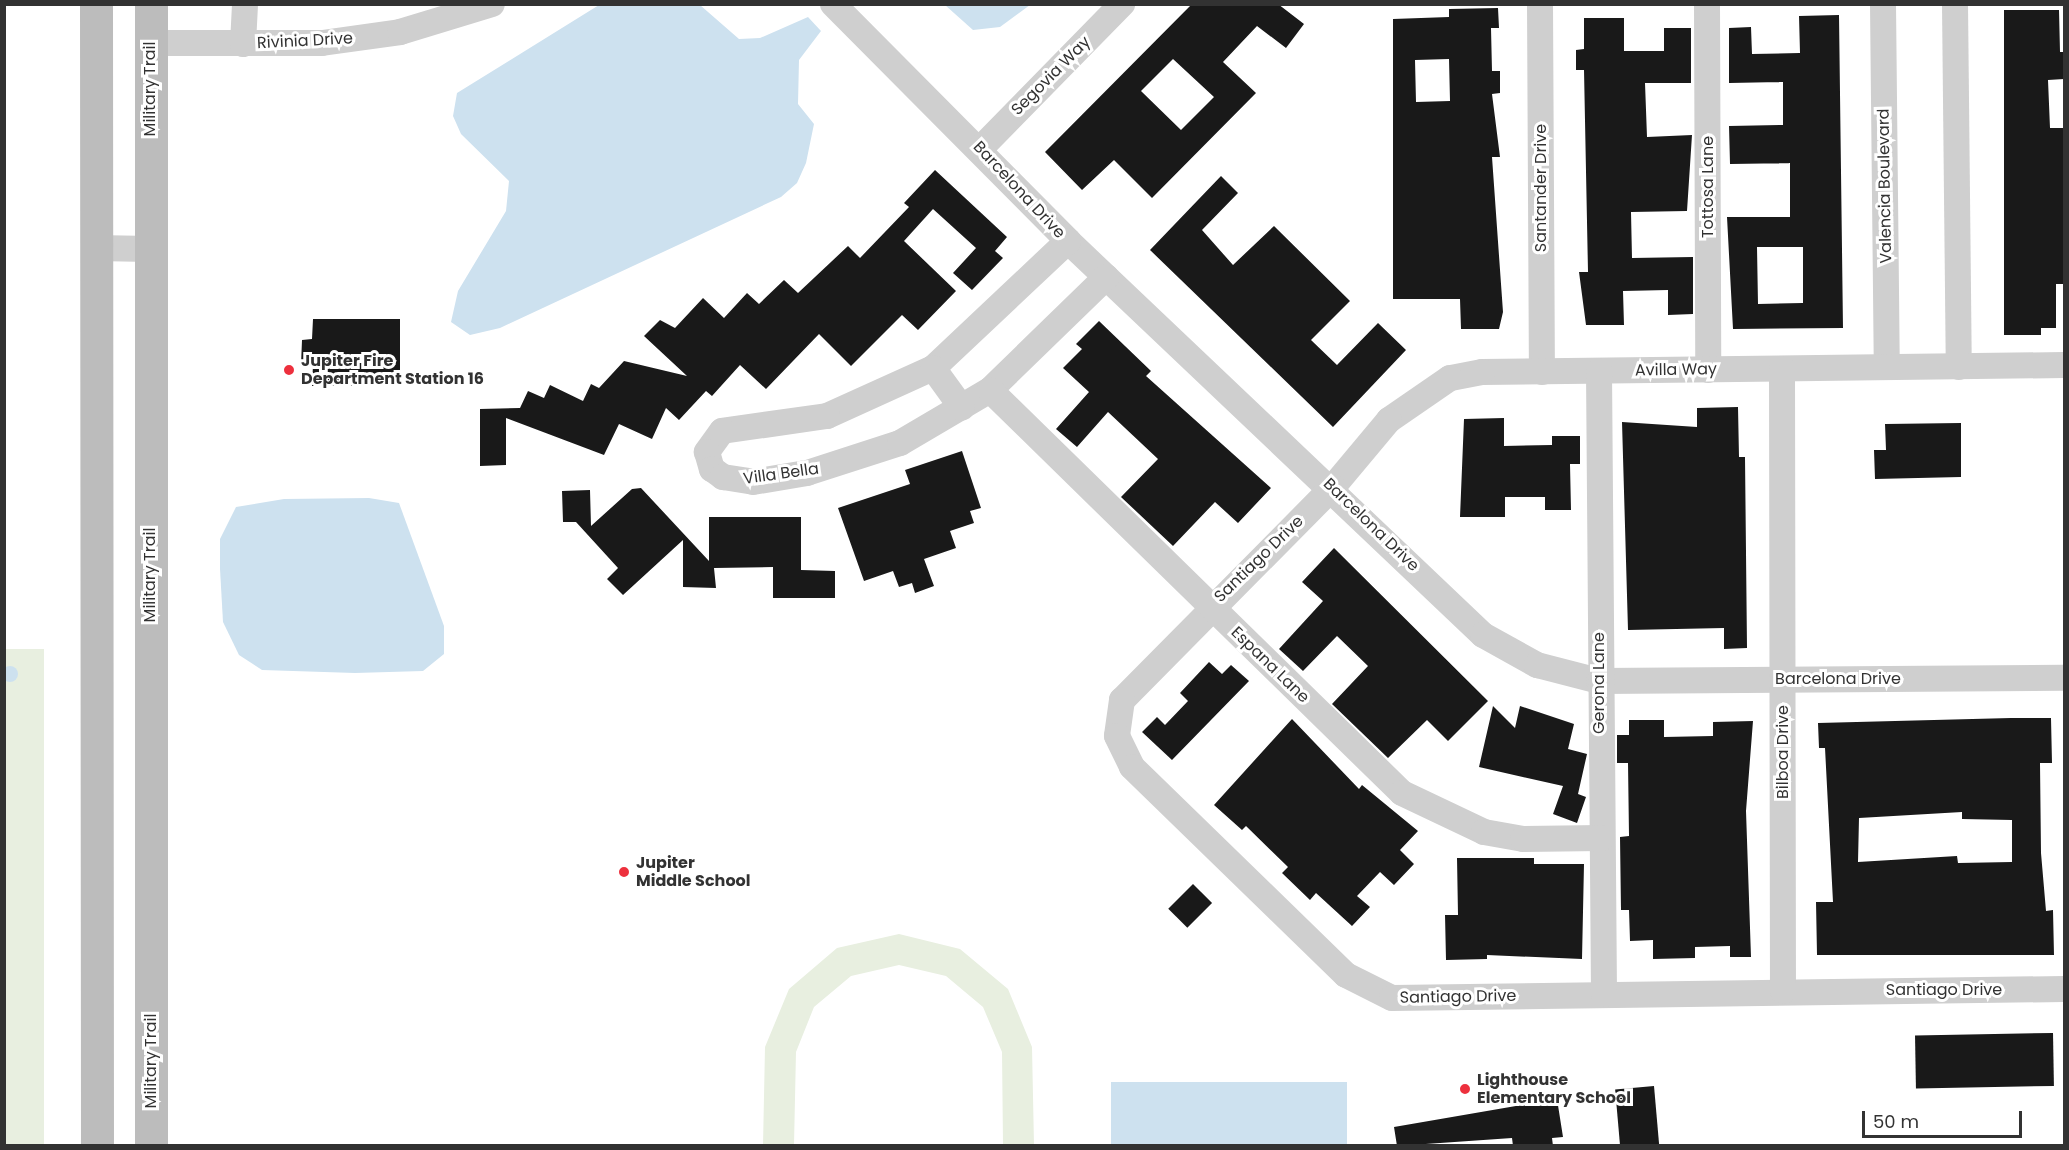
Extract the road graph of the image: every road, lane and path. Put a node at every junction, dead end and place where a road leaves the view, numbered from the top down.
1 (96, 4) edge
2 (151, 4) edge
3 (245, 4) edge
4 (492, 4) edge
5 (833, 4) edge
6 (1122, 4) edge
7 (1540, 4) edge
8 (1707, 4) edge
9 (1883, 4) edge
10 (1955, 4) edge
11 (150, 43) junction
12 (243, 44) junction
13 (981, 148) junction
14 (1068, 241) junction
15 (96, 248) junction
16 (150, 249) junction
17 (1106, 277) junction
18 (2064, 365) edge
19 (1887, 367) junction
20 (1959, 367) junction
21 (933, 368) junction
22 (1782, 369) junction
23 (1708, 370) junction
24 (1599, 371) junction
25 (1542, 372) junction
26 (990, 390) junction
27 (962, 408) junction
28 (1333, 486) junction
29 (1210, 607) junction
30 (2064, 678) edge
31 (1782, 680) junction
32 (1599, 681) junction
33 (1600, 838) junction
34 (2064, 989) edge
35 (1783, 991) junction
36 (1604, 994) junction
37 (97, 1146) edge
38 (151, 1146) edge

1 - 15 main road
2 - 11 main road, Military Trail
3 - 12 street
4 - 12 street, Rivinia Drive
5 - 13 street, Barcelona Drive
6 - 13 street, Segovia Way
7 - 25 street, Santander Drive
8 - 23 street, Tottosa Lane
9 - 19 street, Valencia Boulevard
10 - 20 street
11 - 12 street, Rivinia Drive
11 - 16 main road, Military Trail
13 - 14 street, Barcelona Drive
14 - 17 street, Barcelona Drive
14 - 21 street, Villa Bella
15 - 16 street
15 - 37 main road
16 - 38 main road, Military Trail
17 - 26 street, Villa Bella
17 - 28 street, Barcelona Drive
18 - 20 street, Avilla Way
19 - 20 street, Avilla Way
19 - 22 street, Avilla Way
21 - 27 street
21 - 27 street, Villa Bella
22 - 23 street, Avilla Way
22 - 31 street, Bilboa Drive
23 - 24 street, Avilla Way
24 - 25 street, Avilla Way
24 - 32 street, Gerona Lane
25 - 28 street, Avilla Way
26 - 27 street, Villa Bella
26 - 29 street, Espana Lane
28 - 29 street, Santiago Drive
28 - 32 street, Barcelona Drive
29 - 33 street, Espana Lane
29 - 36 street, Santiago Drive
30 - 31 street, Barcelona Drive
31 - 32 street, Barcelona Drive
31 - 35 street, Bilboa Drive
32 - 33 street, Gerona Lane
33 - 36 street, Gerona Lane
34 - 35 street, Santiago Drive
35 - 36 street, Santiago Drive

